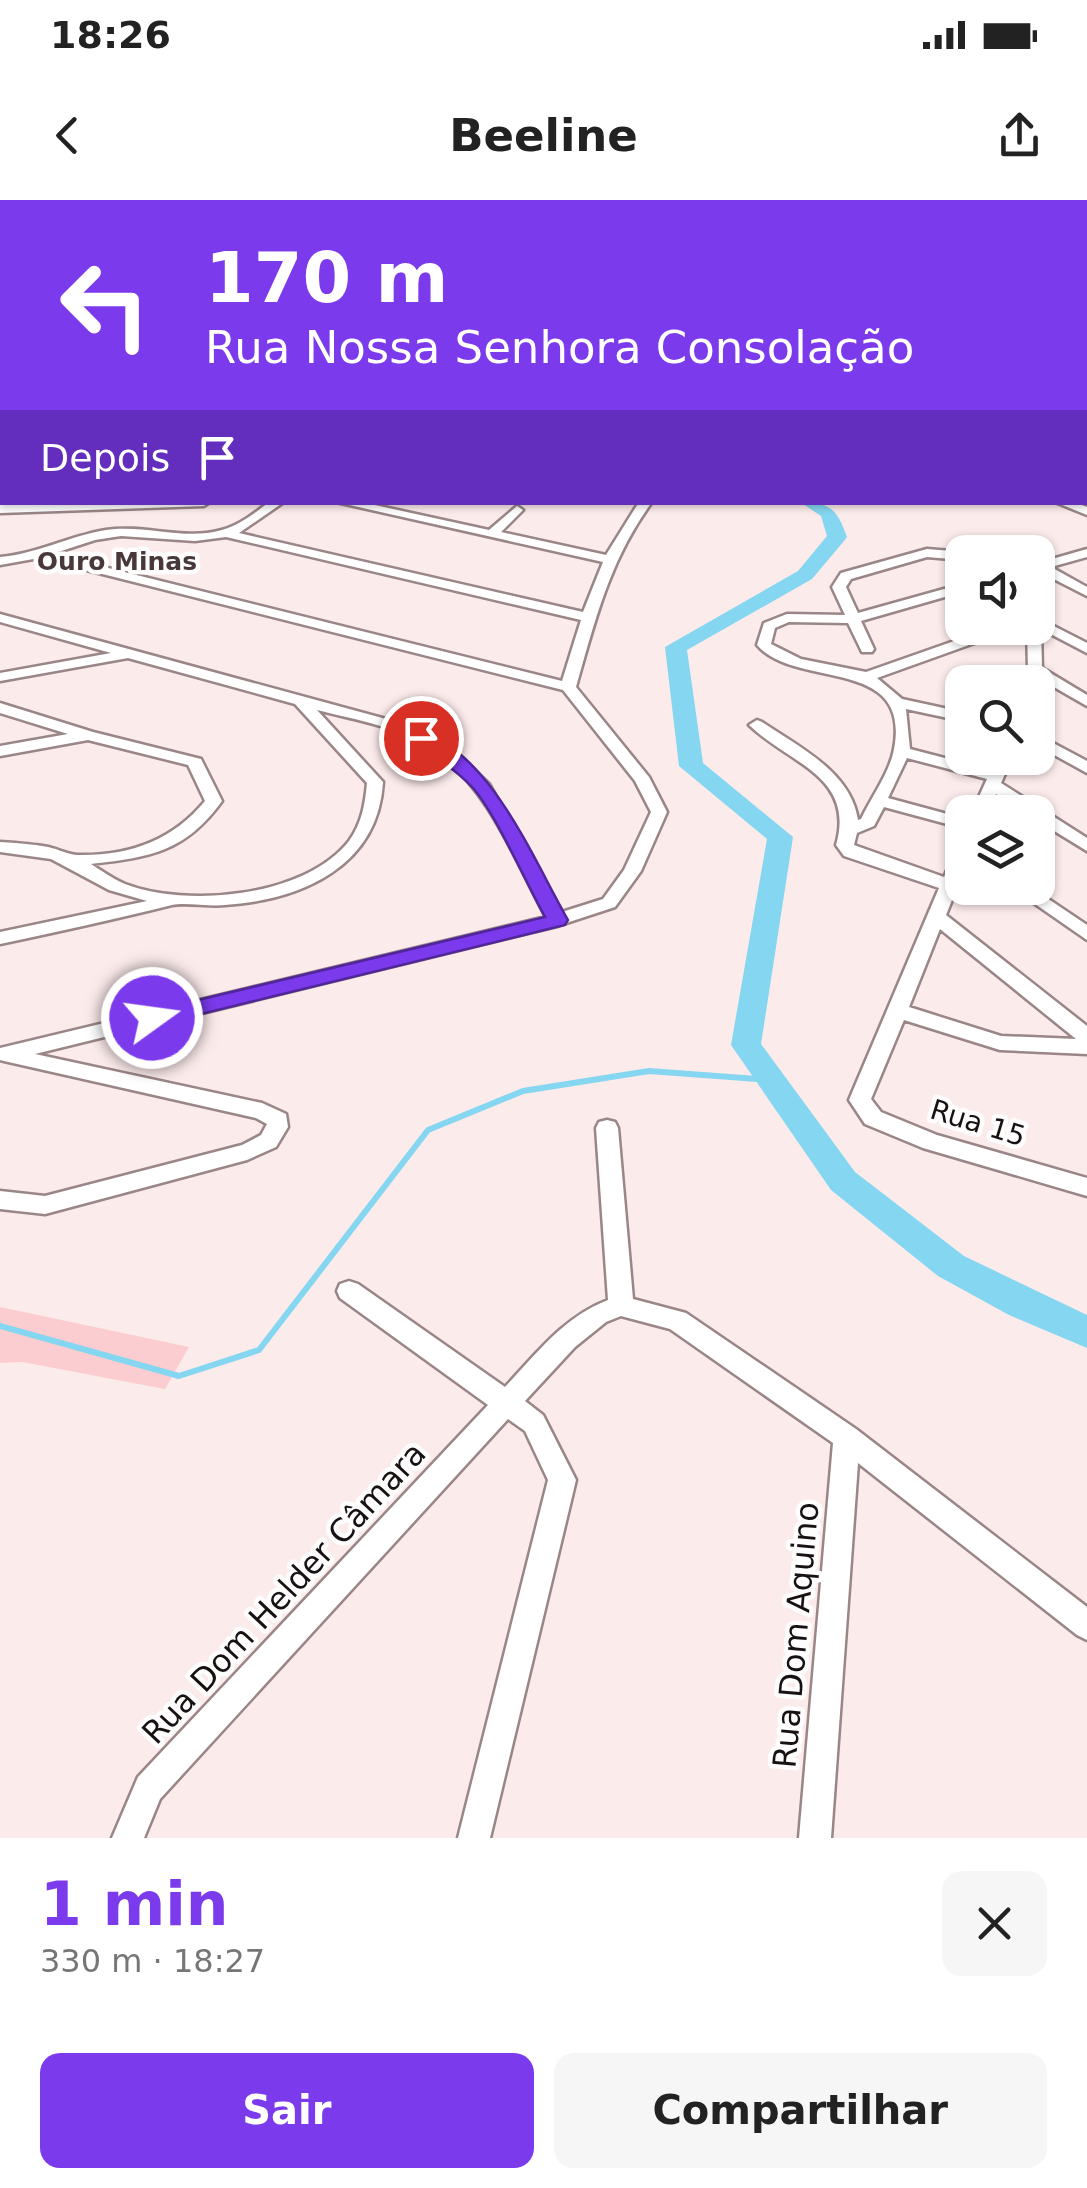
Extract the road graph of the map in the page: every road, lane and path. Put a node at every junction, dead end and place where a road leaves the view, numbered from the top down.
1 (92, 505) edge
2 (142, 505) edge
3 (273, 505) edge
4 (356, 505) edge
5 (397, 505) edge
6 (643, 505) edge
7 (100, 507) junction
8 (0, 509) edge
9 (518, 510) dead end
10 (388, 512) junction
11 (228, 534) junction
12 (492, 534) junction
13 (1087, 553) edge
14 (945, 555) edge
15 (44, 556) junction
16 (611, 560) junction
17 (0, 561) edge
18 (1055, 562) edge
19 (1055, 575) edge
20 (1087, 592) edge
21 (945, 593) edge
22 (0, 618) edge
23 (590, 618) junction
24 (851, 620) junction
25 (1055, 634) edge
26 (956, 645) edge
27 (1087, 648) edge
28 (867, 649) dead end
29 (130, 653) junction
30 (0, 677) edge
31 (868, 677) junction
32 (1055, 686) edge
33 (568, 687) junction
34 (301, 700) junction
35 (1087, 701) edge
36 (898, 702) junction
37 (0, 708) edge
38 (945, 712) edge
39 (757, 725) dead end
40 (86, 736) junction
41 (1055, 750) edge
42 (0, 751) edge
43 (902, 752) junction
44 (1087, 768) edge
45 (996, 775) edge
46 (994, 780) junction
47 (987, 795) edge
48 (1014, 795) edge
49 (878, 800) junction
50 (945, 819) edge
51 (1055, 825) edge
52 (849, 837) junction
53 (1087, 846) edge
54 (0, 847) edge
55 (72, 861) junction
56 (945, 883) edge
57 (945, 897) edge
58 (172, 901) junction
59 (1045, 905) edge
60 (937, 917) junction
61 (557, 920) junction
62 (1087, 934) edge
63 (0, 938) edge
64 (899, 1011) junction
65 (1087, 1037) edge
66 (1087, 1047) edge
67 (2, 1054) edge
68 (607, 1128) dead end
69 (1087, 1187) edge
70 (0, 1200) edge
71 (349, 1291) dead end
72 (621, 1306) junction
73 (507, 1406) junction
74 (847, 1438) junction
75 (1087, 1625) edge
76 (128, 1838) edge
77 (474, 1838) edge
78 (815, 1838) edge

1 - 7 street
2 - 7 street
3 - 11 street
4 - 10 street
5 - 10 street
6 - 16 street
7 - 8 street
9 - 12 street
10 - 12 street
11 - 15 street
11 - 23 street
12 - 16 street
13 - 18 street
14 - 24 street
15 - 17 street
15 - 33 street
16 - 23 street
19 - 20 street
21 - 24 street
22 - 29 street
23 - 33 street
24 - 28 street
24 - 31 street
25 - 27 street
26 - 31 street
29 - 30 street
29 - 34 street
31 - 36 street
32 - 35 street
33 - 61 street
34 - 58 street
34 - 61 street
36 - 38 street
36 - 43 street
37 - 40 street
39 - 52 street
40 - 42 street
40 - 55 street
41 - 44 street
43 - 46 street
43 - 49 street
45 - 46 street
46 - 47 street
46 - 48 street
49 - 50 street
49 - 52 street
51 - 53 street
52 - 56 street
54 - 55 street
55 - 58 street
57 - 60 street
58 - 63 street
59 - 62 street
60 - 64 street
60 - 65 street
61 - 67 street
64 - 66 street
64 - 69 street, Rua 15
67 - 70 street
68 - 72 street
71 - 73 street
72 - 73 street, Rua Dom Helder Câmara
72 - 74 street
73 - 76 street, Rua Dom Helder Câmara
73 - 77 street
74 - 75 street
74 - 78 street, Rua Dom Aquino

